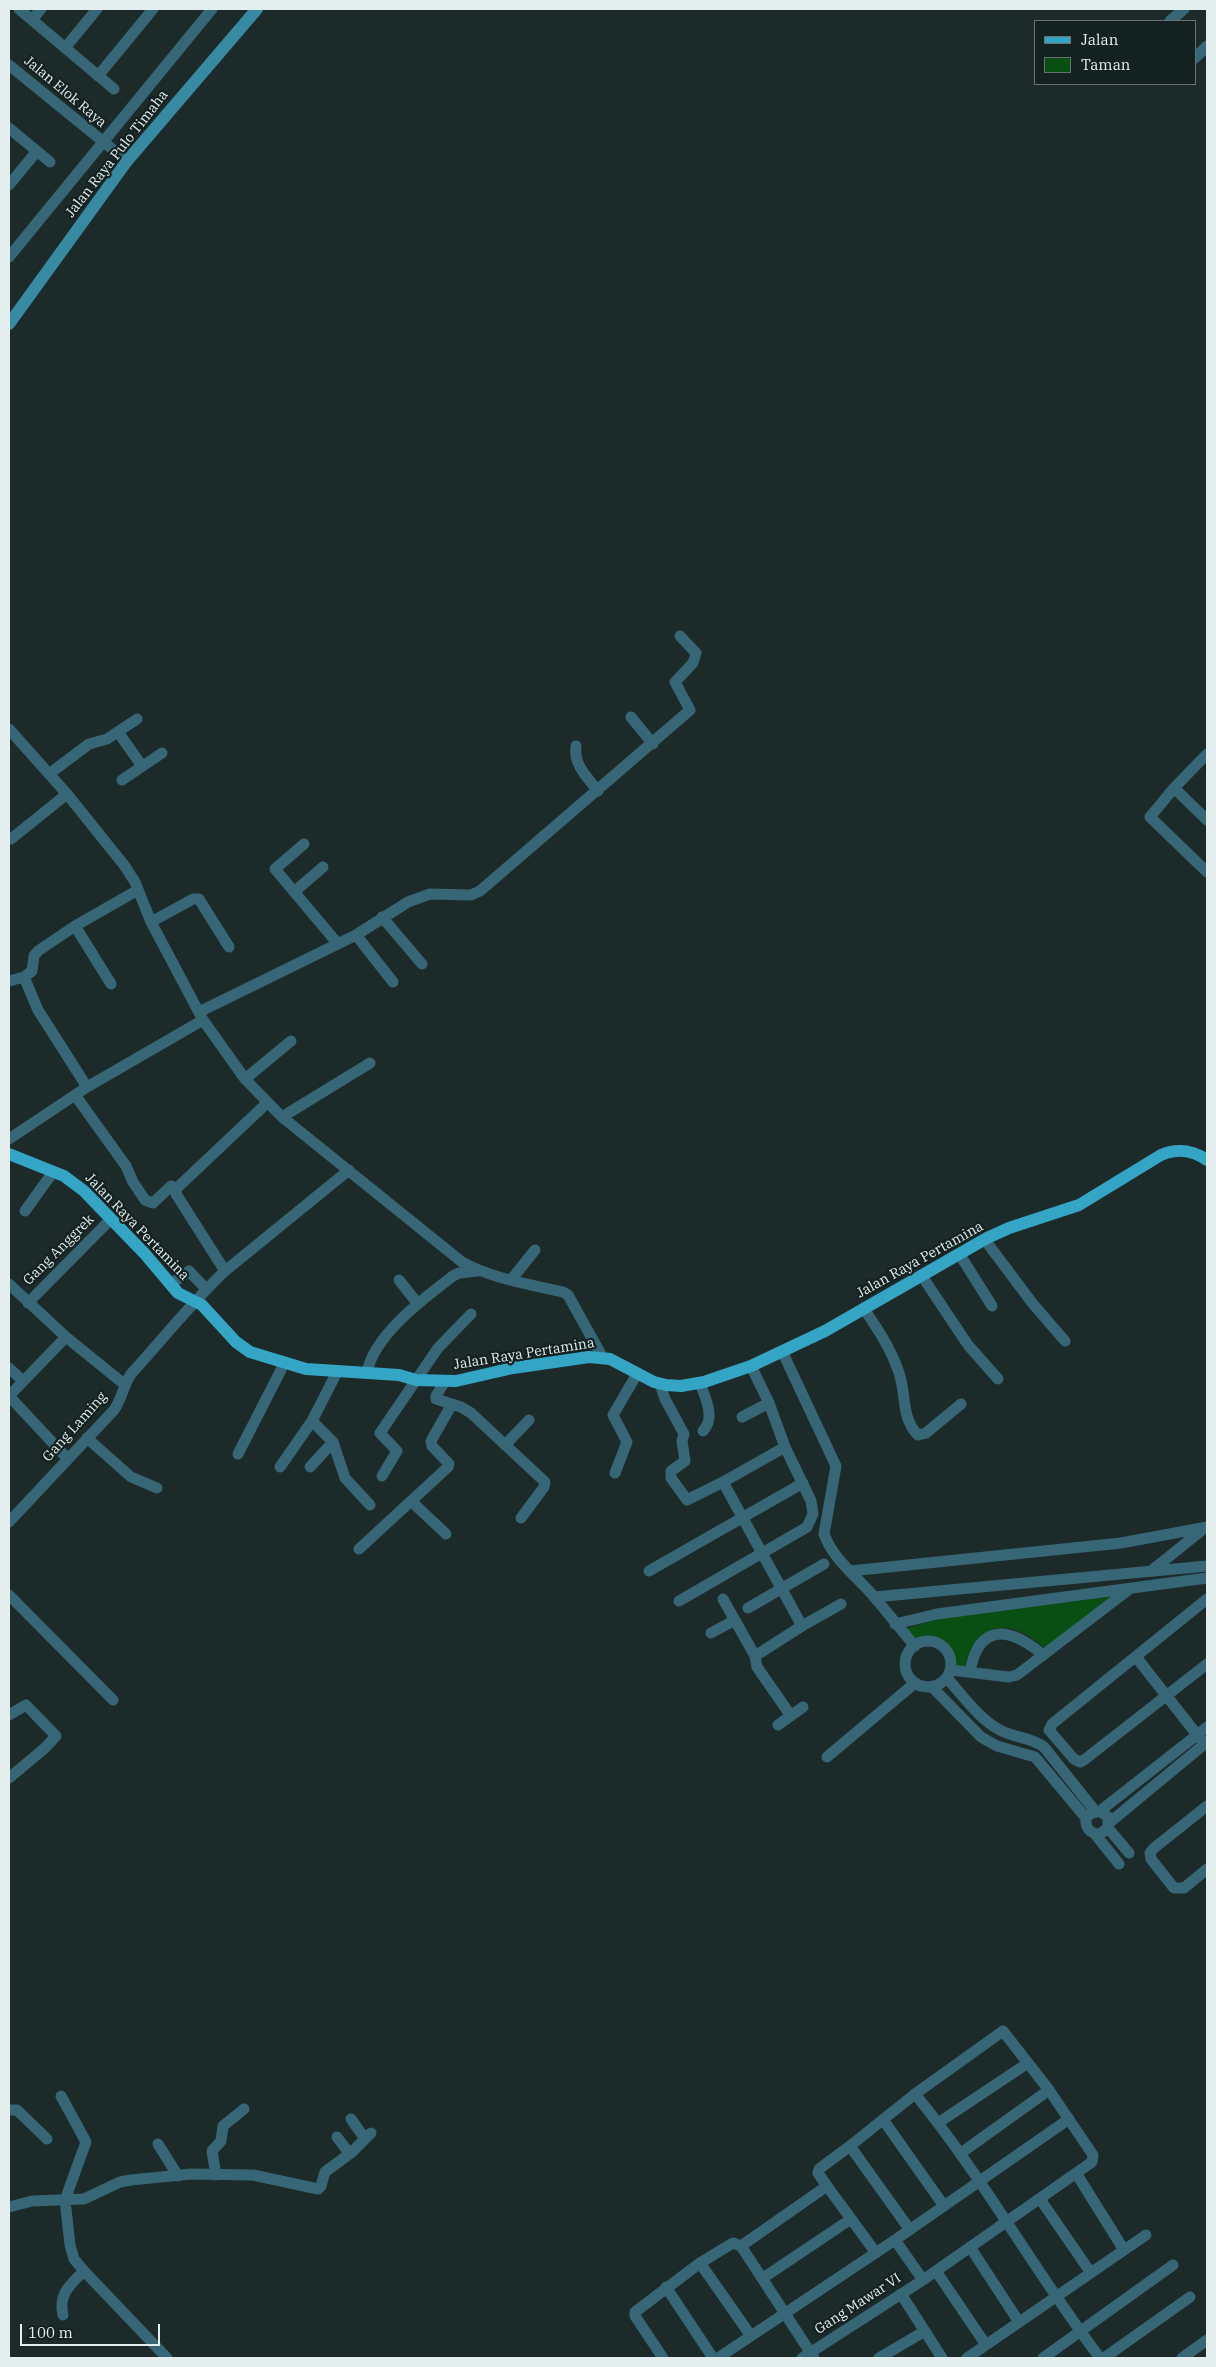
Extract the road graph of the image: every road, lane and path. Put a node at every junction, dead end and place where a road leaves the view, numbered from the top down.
1 (19, 9) edge
2 (41, 9) edge
3 (97, 9) edge
4 (153, 9) edge
5 (212, 9) edge
6 (257, 9) edge
7 (1184, 9) edge
8 (32, 20) junction
9 (1171, 20) edge
10 (1207, 46) edge
11 (65, 48) junction
12 (1196, 57) edge
13 (9, 65) edge
14 (98, 76) junction
15 (114, 89) dead end
16 (9, 128) edge
17 (107, 146) junction
18 (37, 151) junction
19 (124, 159) junction
20 (50, 162) dead end
21 (9, 185) edge
22 (9, 257) edge
23 (9, 324) edge
24 (680, 636) dead end
25 (631, 717) dead end
26 (137, 719) dead end
27 (9, 729) edge
28 (118, 732) junction
29 (653, 744) junction
30 (576, 746) dead end
31 (162, 753) dead end
32 (1205, 761) edge
33 (142, 766) junction
34 (49, 774) junction
35 (122, 780) dead end
36 (1174, 788) junction
37 (598, 790) junction
38 (67, 794) junction
39 (1207, 820) edge
40 (11, 839) dead end
41 (304, 844) dead end
42 (323, 867) dead end
43 (1207, 872) edge
44 (138, 890) junction
45 (294, 892) junction
46 (382, 918) junction
47 (150, 922) junction
48 (75, 926) junction
49 (356, 935) junction
50 (338, 944) junction
51 (229, 947) dead end
52 (422, 964) dead end
53 (24, 977) junction
54 (9, 982) edge
55 (393, 982) dead end
56 (111, 984) dead end
57 (201, 1016) junction
58 (291, 1041) dead end
59 (370, 1063) dead end
60 (245, 1079) junction
61 (87, 1087) junction
62 (75, 1095) junction
63 (267, 1103) junction
64 (282, 1117) junction
65 (9, 1139) edge
66 (9, 1154) edge
67 (1207, 1160) edge
68 (349, 1170) junction
69 (54, 1172) junction
70 (177, 1188) junction
71 (25, 1211) dead end
72 (111, 1219) junction
73 (985, 1240) junction
74 (536, 1250) dead end
75 (960, 1255) junction
76 (225, 1271) junction
77 (478, 1271) junction
78 (922, 1276) junction
79 (399, 1280) dead end
80 (510, 1280) junction
81 (9, 1284) edge
82 (171, 1284) junction
83 (206, 1289) junction
84 (196, 1302) junction
85 (28, 1303) junction
86 (418, 1304) junction
87 (992, 1306) dead end
88 (864, 1309) junction
89 (471, 1314) dead end
90 (66, 1337) junction
91 (1065, 1341) dead end
92 (782, 1351) junction
93 (603, 1358) junction
94 (284, 1364) junction
95 (751, 1366) junction
96 (9, 1368) edge
97 (337, 1372) junction
98 (367, 1373) junction
99 (637, 1374) junction
100 (998, 1379) dead end
101 (416, 1380) junction
102 (445, 1380) junction
103 (23, 1381) junction
104 (700, 1383) junction
105 (124, 1384) junction
106 (660, 1384) junction
107 (9, 1396) edge
108 (769, 1403) junction
109 (452, 1404) junction
110 (961, 1404) dead end
111 (742, 1417) dead end
112 (530, 1420) dead end
113 (312, 1421) junction
114 (703, 1430) dead end
115 (86, 1438) junction
116 (333, 1442) junction
117 (505, 1445) junction
118 (785, 1447) junction
119 (238, 1454) dead end
120 (67, 1458) junction
121 (280, 1467) dead end
122 (310, 1467) dead end
123 (616, 1474) dead end
124 (382, 1476) dead end
125 (723, 1482) junction
126 (803, 1483) junction
127 (157, 1488) dead end
128 (411, 1501) junction
129 (370, 1505) dead end
130 (743, 1517) junction
131 (521, 1518) dead end
132 (9, 1522) edge
133 (1206, 1528) edge
134 (446, 1534) dead end
135 (359, 1549) dead end
136 (763, 1553) junction
137 (824, 1564) dead end
138 (1207, 1566) edge
139 (649, 1571) dead end
140 (850, 1571) junction
141 (1151, 1572) junction
142 (1207, 1578) edge
143 (1132, 1587) junction
144 (782, 1589) junction
145 (938, 1593) junction
146 (9, 1595) edge
147 (874, 1597) junction
148 (723, 1599) dead end
149 (1207, 1599) edge
150 (679, 1601) dead end
151 (841, 1604) dead end
152 (748, 1608) dead end
153 (937, 1614) junction
154 (735, 1620) junction
155 (895, 1624) junction
156 (802, 1626) junction
157 (711, 1634) dead end
158 (915, 1646) junction
159 (755, 1656) junction
160 (1043, 1656) junction
161 (1136, 1657) junction
162 (1207, 1664) edge
163 (970, 1672) junction
164 (949, 1674) junction
165 (915, 1683) junction
166 (932, 1687) junction
167 (1167, 1697) junction
168 (113, 1700) dead end
169 (803, 1707) dead end
170 (9, 1715) edge
171 (791, 1716) junction
172 (778, 1725) dead end
173 (1207, 1726) edge
174 (1197, 1735) junction
175 (1206, 1745) edge
176 (827, 1757) dead end
177 (9, 1778) edge
178 (1207, 1806) edge
179 (1094, 1814) junction
180 (1109, 1825) junction
181 (1095, 1834) junction
182 (1129, 1853) dead end
183 (1119, 1864) dead end
184 (1207, 1869) edge
185 (1028, 2062) junction
186 (1049, 2090) junction
187 (915, 2094) junction
188 (61, 2096) dead end
189 (244, 2109) dead end
190 (9, 2110) edge
191 (1069, 2118) junction
192 (351, 2119) dead end
193 (884, 2121) junction
194 (938, 2123) junction
195 (337, 2137) dead end
196 (47, 2139) dead end
197 (158, 2144) dead end
198 (850, 2146) junction
199 (350, 2153) junction
200 (961, 2153) junction
201 (1076, 2173) junction
202 (216, 2175) junction
203 (178, 2176) junction
204 (979, 2182) junction
205 (828, 2186) junction
206 (1040, 2199) junction
207 (67, 2200) junction
208 (944, 2206) junction
209 (9, 2207) edge
210 (851, 2220) junction
211 (1006, 2223) junction
212 (910, 2230) junction
213 (1146, 2235) dead end
214 (895, 2240) junction
215 (740, 2246) junction
216 (970, 2247) junction
217 (1124, 2250) junction
218 (876, 2253) junction
219 (700, 2263) junction
220 (1173, 2265) dead end
221 (84, 2271) junction
222 (936, 2271) junction
223 (1091, 2273) junction
224 (763, 2278) junction
225 (923, 2280) junction
226 (666, 2287) junction
227 (901, 2294) junction
228 (1056, 2297) junction
229 (1190, 2297) dead end
230 (786, 2314) junction
231 (63, 2315) dead end
232 (1019, 2322) junction
233 (925, 2331) junction
234 (1080, 2331) junction
235 (751, 2336) junction
236 (1207, 2340) edge
237 (986, 2345) junction
238 (809, 2356) edge
239 (972, 2357) edge
240 (167, 2358) edge
241 (664, 2358) edge
242 (713, 2358) edge
243 (718, 2358) edge
244 (879, 2358) edge
245 (942, 2358) edge
246 (1043, 2358) edge
247 (1100, 2358) edge
248 (1104, 2358) edge
249 (1182, 2358) edge

1 - 8 street
2 - 8 street
3 - 11 street
4 - 14 street
5 - 17 street
6 - 19 street, Jalan Raya Pulo Timaha
7 - 9 street
8 - 11 street
10 - 12 street
11 - 14 street
13 - 17 street, Jalan Elok Raya
14 - 15 street
16 - 18 street
17 - 19 street, Jalan Elok Raya
17 - 22 street
18 - 20 street
18 - 21 street
19 - 23 street, Jalan Raya Pulo Timaha
24 - 29 street
25 - 29 street
26 - 28 street
27 - 34 street
28 - 33 street
28 - 34 street
29 - 37 street
30 - 37 street
31 - 33 street
32 - 36 street
33 - 35 street
34 - 38 street
36 - 39 street
36 - 43 street
37 - 46 street
38 - 40 street
38 - 44 street
41 - 45 street
42 - 45 street
44 - 47 street
44 - 48 street
45 - 50 street
46 - 49 street
46 - 52 street
47 - 51 street
47 - 57 street
48 - 53 street
48 - 56 street
49 - 50 street
49 - 55 street
50 - 57 street
53 - 54 street
53 - 61 street
57 - 60 street
57 - 61 street
58 - 60 street
59 - 64 street
60 - 63 street
61 - 62 street
62 - 65 street
62 - 70 street
63 - 64 street
63 - 70 street
64 - 68 street
66 - 69 main road, Jalan Raya Pertamina
67 - 73 main road, Jalan Raya Pertamina
68 - 76 street, Gang Laming
68 - 77 street
69 - 71 street
69 - 72 main road, Jalan Raya Pertamina
70 - 76 street
72 - 82 main road, Jalan Raya Pertamina
72 - 85 street, Gang Anggrek
73 - 75 main road, Jalan Raya Pertamina
73 - 91 street
74 - 80 street
75 - 78 main road, Jalan Raya Pertamina
75 - 87 street
76 - 83 street, Gang Laming
77 - 80 street
77 - 86 street
78 - 88 main road, Jalan Raya Pertamina
78 - 100 street
79 - 86 street
80 - 93 street
81 - 85 street
82 - 83 street
82 - 84 main road, Jalan Raya Pertamina
83 - 84 street, Gang Laming
84 - 94 main road, Jalan Raya Pertamina
84 - 105 street, Gang Laming
85 - 90 street
86 - 98 street
88 - 92 main road, Jalan Raya Pertamina
88 - 110 street
89 - 101 street
90 - 103 street
90 - 105 street
92 - 95 main road, Jalan Raya Pertamina
92 - 140 street
93 - 99 main road, Jalan Raya Pertamina
93 - 102 main road, Jalan Raya Pertamina
94 - 97 main road, Jalan Raya Pertamina
94 - 119 street
95 - 104 main road, Jalan Raya Pertamina
95 - 108 street
96 - 103 street
97 - 98 main road, Jalan Raya Pertamina
97 - 113 street
98 - 101 main road, Jalan Raya Pertamina
99 - 106 main road, Jalan Raya Pertamina
99 - 123 street
101 - 102 main road, Jalan Raya Pertamina
101 - 124 street
102 - 109 street
103 - 107 street
104 - 106 main road, Jalan Raya Pertamina
104 - 114 street
105 - 115 street, Gang Laming
106 - 125 street
107 - 120 street
108 - 111 street
108 - 118 street
109 - 117 street
109 - 128 street
112 - 117 street
113 - 116 street
113 - 121 street
115 - 120 street, Gang Laming
115 - 127 street
116 - 122 street
116 - 129 street
117 - 131 street
118 - 125 street
118 - 126 street
120 - 132 street, Gang Laming
125 - 130 street
126 - 130 street
126 - 136 street
128 - 134 street
128 - 135 street
130 - 136 street
130 - 139 street
133 - 140 street
133 - 141 street
136 - 144 street
136 - 150 street
137 - 144 street
138 - 141 street
140 - 147 street
141 - 143 street
141 - 145 street
142 - 143 street
143 - 153 street
143 - 160 street
144 - 152 street
144 - 156 street
145 - 147 street
145 - 153 street
146 - 168 street
147 - 155 street
148 - 154 street
149 - 161 street
151 - 156 street
153 - 155 street
154 - 157 street
154 - 159 street
155 - 158 street
156 - 159 street
158 - 164 street
158 - 165 street
159 - 171 street
160 - 163 street
160 - 163 street
161 - 167 street
161 - 167 street
162 - 167 street
163 - 164 street
164 - 166 street
164 - 179 street
165 - 166 street
165 - 176 street
166 - 179 street
167 - 174 street
169 - 171 street
170 - 177 street
171 - 172 street
173 - 174 street
174 - 175 street
174 - 179 street
175 - 180 street
178 - 184 street
179 - 180 street
179 - 181 street
180 - 181 street
180 - 182 street
181 - 183 street
185 - 186 street, Gang Mawar VI
185 - 187 street, Gang Mawar VI
185 - 194 street
186 - 191 street, Gang Mawar VI
186 - 200 street
187 - 193 street
187 - 194 street
188 - 207 street
189 - 202 street
190 - 196 street
191 - 201 street, Gang Mawar VI
191 - 204 street
192 - 199 street
193 - 198 street
193 - 208 street
194 - 200 street
195 - 199 street
197 - 203 street
198 - 205 street
198 - 212 street
199 - 202 street
200 - 204 street
201 - 206 street, Gang Mawar VI
201 - 217 street
202 - 203 street
203 - 207 street
204 - 208 street
204 - 211 street
205 - 210 street
205 - 215 street
206 - 211 street, Gang Mawar VI
206 - 223 street
207 - 209 street
207 - 221 street
208 - 212 street
210 - 218 street
210 - 224 street
211 - 216 street, Gang Mawar VI
211 - 228 street
212 - 214 street
213 - 217 street
214 - 218 street
214 - 225 street
215 - 219 street
215 - 224 street
216 - 222 street, Gang Mawar VI
216 - 232 street
217 - 223 street
218 - 230 street
219 - 226 street
219 - 235 street
220 - 234 street
221 - 231 street
221 - 240 street
222 - 225 street, Gang Mawar VI
222 - 237 street
223 - 228 street
224 - 230 street
225 - 227 street, Gang Mawar VI
226 - 241 street
226 - 242 street
227 - 233 street
227 - 238 street, Gang Mawar VI
228 - 232 street
228 - 234 street
229 - 248 street
230 - 235 street
230 - 238 street
232 - 237 street
233 - 244 street
233 - 245 street
234 - 246 street
234 - 247 street
235 - 243 street
236 - 249 street
237 - 239 street

